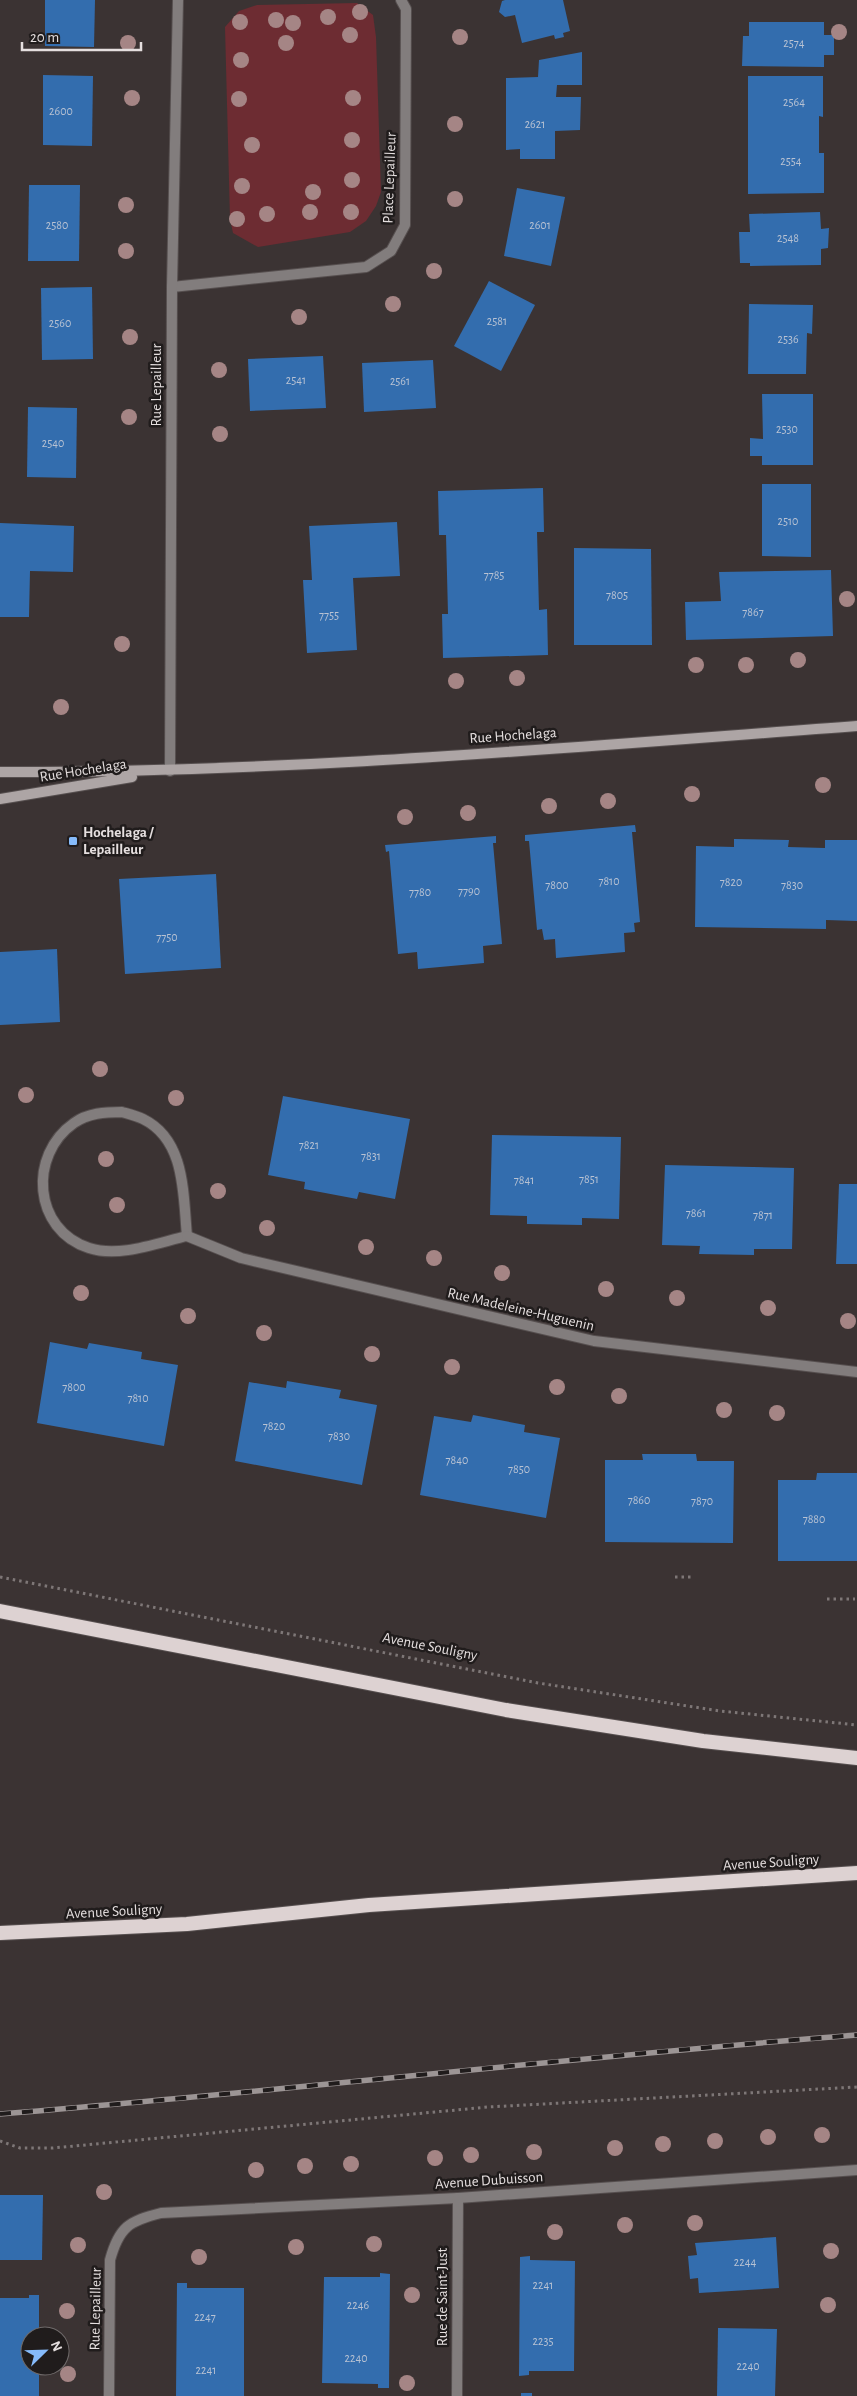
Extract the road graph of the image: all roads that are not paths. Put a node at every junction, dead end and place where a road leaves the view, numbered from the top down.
1 (178, 0) edge
2 (401, 0) edge
3 (172, 287) junction
4 (857, 726) edge
5 (170, 771) junction
6 (0, 772) edge
7 (0, 798) edge
8 (187, 1236) junction
9 (857, 1372) edge
10 (0, 1611) edge
11 (857, 1758) edge
12 (857, 1873) edge
13 (0, 1933) edge
14 (857, 2170) edge
15 (458, 2198) junction
16 (126, 2226) joint
17 (109, 2396) edge
18 (457, 2396) edge

1 - 3 street, Rue Lepailleur
2 - 3 street, Place Lepailleur
3 - 5 street, Rue Lepailleur
4 - 5 main road, Rue Hochelaga
5 - 6 main road, Rue Hochelaga
5 - 7 main road, Rue Hochelaga
8 - 8 street
8 - 9 street, Rue Madeleine-Huguenin
10 - 11 highway
12 - 13 highway, Avenue Souligny
14 - 15 street, Avenue Dubuisson
15 - 16 street, Avenue Dubuisson
15 - 18 street, Rue de Saint-Just
16 - 17 street, Rue Lepailleur

